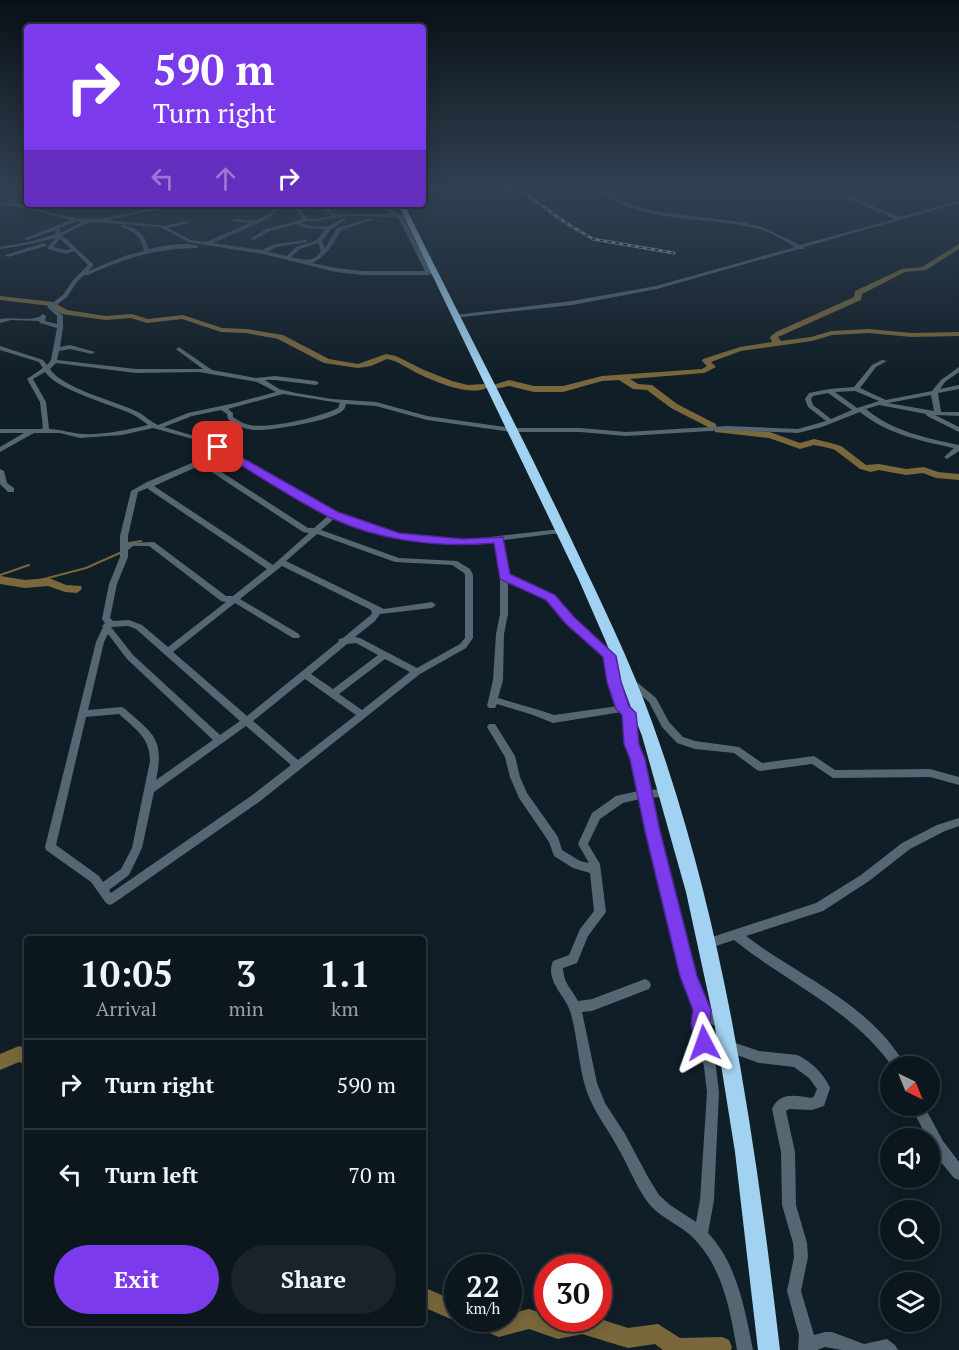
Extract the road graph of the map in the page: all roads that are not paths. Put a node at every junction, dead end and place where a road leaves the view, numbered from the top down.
1 (12, 252) edge
2 (75, 252) edge
3 (139, 252) edge
4 (263, 252) edge
5 (294, 252) edge
6 (323, 252) edge
7 (420, 252) edge
8 (786, 252) edge
9 (8, 255) dead end
10 (288, 258) junction
11 (309, 262) junction
12 (431, 272) junction
13 (81, 276) junction
14 (51, 309) junction
15 (456, 317) junction
16 (41, 319) junction
17 (0, 321) edge
18 (60, 327) junction
19 (4, 349) edge
20 (179, 349) dead end
21 (55, 350) junction
22 (92, 352) dead end
23 (0, 354) edge
24 (54, 361) junction
25 (884, 361) dead end
26 (48, 369) junction
27 (959, 369) edge
28 (213, 372) junction
29 (255, 379) junction
30 (316, 383) dead end
31 (959, 387) edge
32 (856, 389) junction
33 (829, 391) junction
34 (282, 392) junction
35 (934, 392) junction
36 (344, 402) junction
37 (880, 402) junction
38 (223, 408) junction
39 (858, 409) junction
40 (920, 411) junction
41 (938, 414) junction
42 (959, 416) edge
43 (830, 421) junction
44 (156, 426) junction
45 (36, 430) junction
46 (44, 430) junction
47 (512, 430) junction
48 (959, 430) edge
49 (0, 431) edge
50 (959, 447) edge
51 (0, 450) edge
52 (226, 451) junction
53 (947, 458) dead end
54 (201, 462) junction
55 (0, 471) edge
56 (150, 484) junction
57 (11, 490) dead end
58 (334, 515) junction
59 (316, 531) junction
60 (560, 531) junction
61 (499, 539) junction
62 (124, 549) junction
63 (281, 562) junction
64 (272, 568) junction
65 (504, 576) junction
66 (234, 599) junction
67 (432, 605) dead end
68 (373, 614) junction
69 (107, 625) junction
70 (359, 628) junction
71 (296, 636) dead end
72 (357, 640) junction
73 (342, 641) junction
74 (169, 651) junction
75 (384, 655) junction
76 (609, 656) junction
77 (417, 672) junction
78 (304, 674) junction
79 (625, 674) junction
80 (333, 694) junction
81 (639, 707) junction
82 (623, 709) junction
83 (82, 714) junction
84 (363, 715) junction
85 (247, 721) junction
86 (492, 727) dead end
87 (219, 740) junction
88 (298, 766) junction
89 (959, 781) edge
90 (149, 790) junction
91 (667, 793) junction
92 (644, 794) junction
93 (959, 822) edge
94 (595, 869) junction
95 (102, 889) junction
96 (735, 934) junction
97 (707, 944) junction
98 (645, 985) dead end
99 (575, 1007) junction
100 (702, 1010) junction
101 (722, 1021) junction
102 (727, 1046) junction
103 (892, 1056) edge
104 (922, 1116) edge
105 (959, 1173) edge
106 (700, 1235) junction
107 (745, 1350) edge
108 (769, 1350) edge
109 (806, 1350) edge
110 (860, 1350) edge
111 (868, 1350) edge
112 (890, 1350) edge

1 - 9 street
2 - 13 street
3 - 13 street
4 - 10 street
5 - 10 street
6 - 11 street
7 - 12 highway
8 - 15 street
10 - 11 street
11 - 12 street
12 - 15 highway
13 - 14 street
14 - 16 street
14 - 18 street
15 - 47 highway
16 - 17 street
16 - 18 street
18 - 21 street
19 - 23 street
19 - 26 street
20 - 28 street
21 - 22 street
21 - 24 street
24 - 26 street
24 - 28 street
25 - 32 street
26 - 44 street
26 - 46 street
27 - 35 street
28 - 29 street
29 - 30 street
29 - 34 street
31 - 35 street
32 - 33 street
32 - 37 street
33 - 39 street
33 - 43 street
34 - 36 street
34 - 38 street
35 - 37 street
35 - 41 street
36 - 38 street
36 - 47 street
37 - 39 street
37 - 40 street
38 - 44 street
39 - 43 street
39 - 50 street
40 - 41 street
40 - 48 street
41 - 42 street
43 - 47 street
44 - 46 street
44 - 52 street
45 - 46 street
45 - 49 street
45 - 51 street
47 - 60 highway
50 - 53 street
52 - 54 street
52 - 58 street
54 - 56 street
54 - 59 street
55 - 57 street
56 - 62 street
56 - 64 street
58 - 59 street
58 - 61 street
59 - 63 street
59 - 77 street
60 - 61 street
60 - 79 highway
61 - 65 street
62 - 66 street
62 - 69 street
63 - 64 street
63 - 68 street
64 - 66 street
65 - 76 street
65 - 82 street
66 - 71 street
66 - 74 street
67 - 68 street
68 - 70 street
69 - 74 street
69 - 83 street
69 - 87 street
70 - 72 street
70 - 73 street
72 - 73 street
72 - 75 street
73 - 78 street
74 - 85 street
75 - 77 street
75 - 80 street
76 - 79 street
76 - 82 street
77 - 84 street
78 - 80 street
78 - 85 street
79 - 81 highway
79 - 89 street
80 - 84 street
81 - 82 street
81 - 91 highway
82 - 92 street
83 - 90 street
83 - 95 street
84 - 88 street
85 - 87 street
85 - 88 street
86 - 94 street
87 - 90 street
88 - 95 street
90 - 95 street
91 - 92 street
91 - 97 highway
92 - 94 street
92 - 100 street
93 - 96 street
94 - 99 street
96 - 97 street
96 - 103 street
97 - 101 highway
98 - 99 street
99 - 106 street
100 - 101 street
100 - 106 street
101 - 102 highway
102 - 108 highway
102 - 109 street
104 - 105 street
106 - 107 street
109 - 110 street
111 - 112 street

